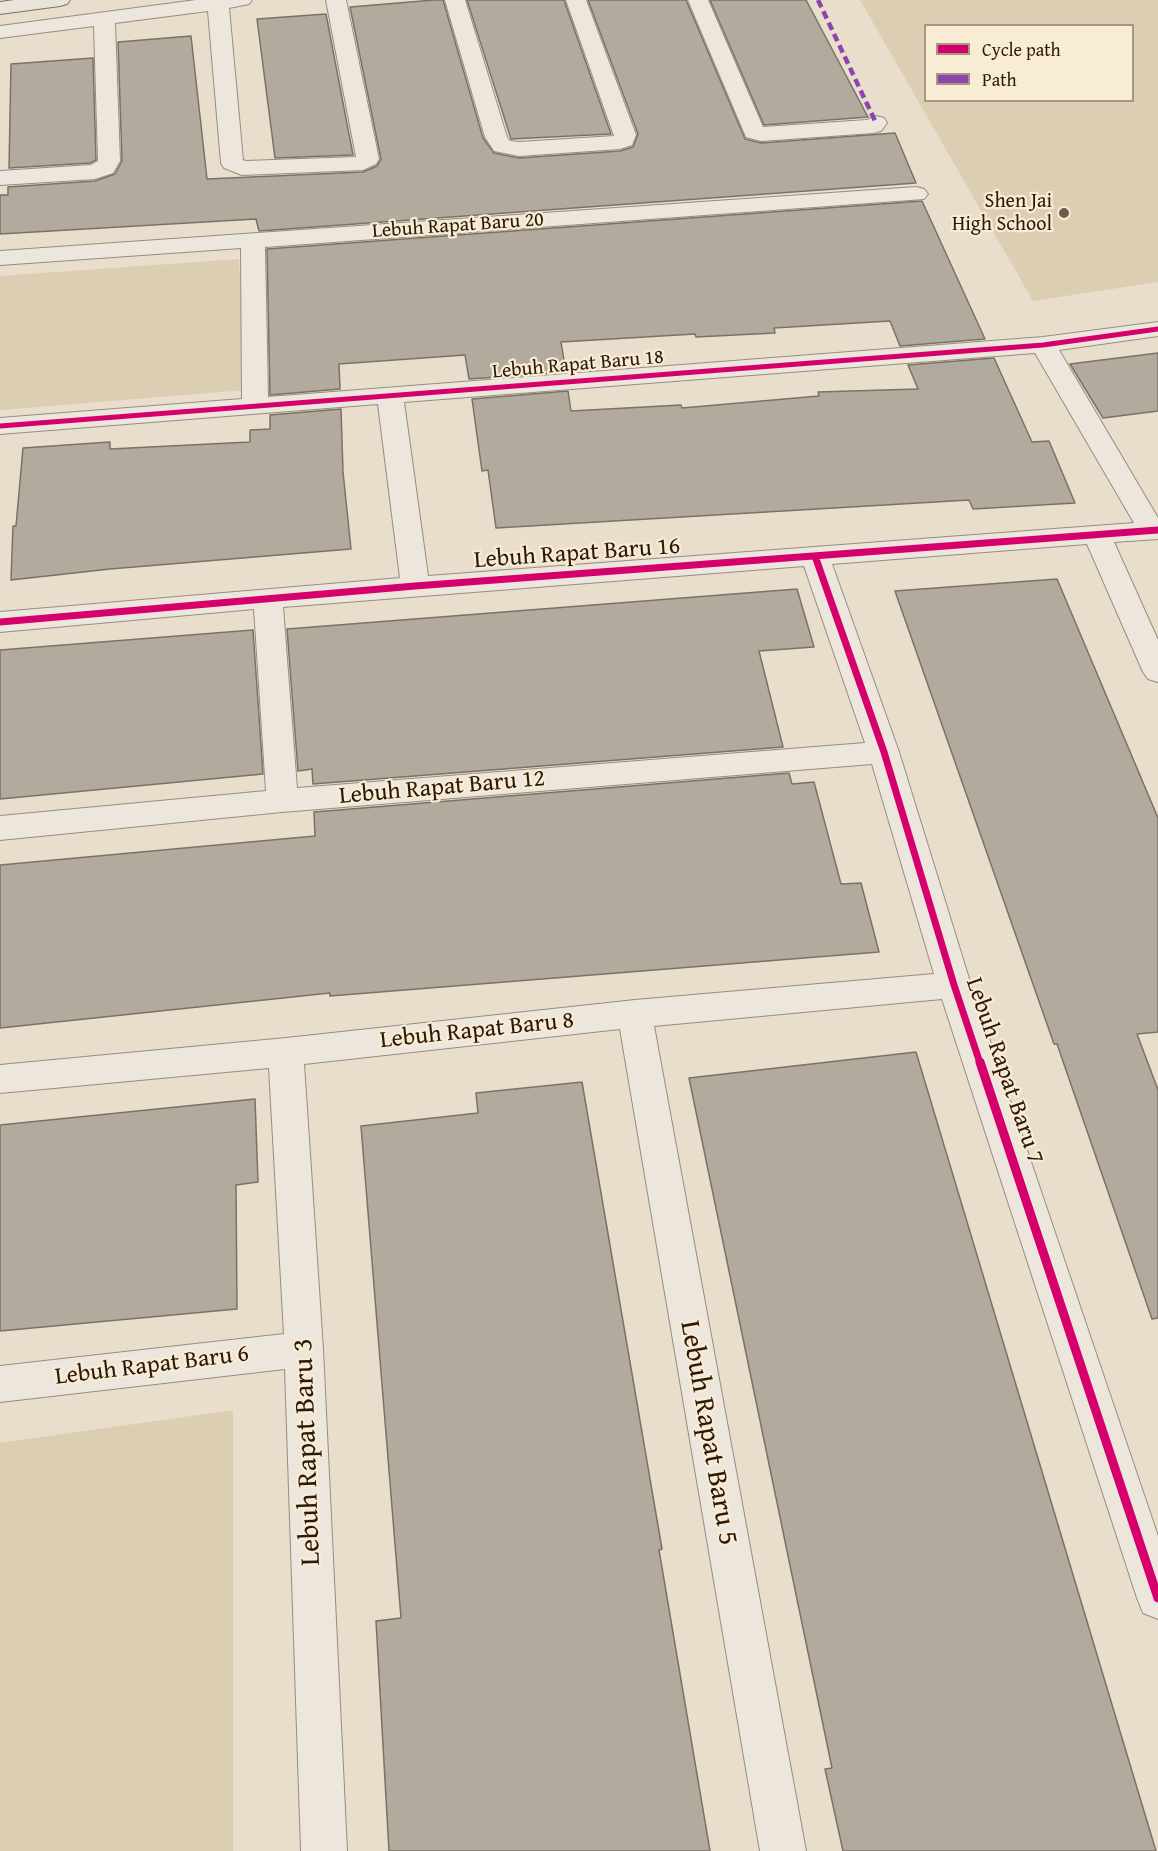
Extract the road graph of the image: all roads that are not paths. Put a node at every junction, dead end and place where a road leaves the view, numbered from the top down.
1 (60, 0) edge
2 (242, 0) edge
3 (336, 0) edge
4 (455, 0) edge
5 (576, 0) edge
6 (698, 0) edge
7 (218, 3) junction
8 (13, 4) edge
9 (104, 18) junction
10 (0, 32) edge
11 (876, 123) dead end
12 (0, 178) edge
13 (916, 194) dead end
14 (253, 240) junction
15 (0, 258) edge
16 (1158, 329) edge
17 (1043, 345) junction
18 (390, 397) junction
19 (255, 407) junction
20 (0, 426) edge
21 (1155, 530) edge
22 (1097, 536) junction
23 (815, 556) junction
24 (416, 586) junction
25 (267, 599) junction
26 (0, 621) edge
27 (1158, 672) edge
28 (884, 752) junction
29 (282, 801) junction
30 (0, 828) edge
31 (954, 985) junction
32 (635, 1014) junction
33 (286, 1052) junction
34 (0, 1079) edge
35 (304, 1349) junction
36 (0, 1384) edge
37 (1158, 1598) edge
38 (324, 1851) edge
39 (783, 1851) edge

1 - 8 main road
2 - 7 street
3 - 7 street
4 - 5 street
6 - 11 street
7 - 9 street
9 - 10 street
9 - 12 street
13 - 14 street, Lebuh Rapat Baru 20
14 - 15 street, Lebuh Rapat Baru 20
14 - 19 street
16 - 17 street, Lebuh Rapat Baru 18
17 - 18 street, Lebuh Rapat Baru 18
17 - 21 street
18 - 19 street, Lebuh Rapat Baru 18
18 - 24 street
19 - 20 street, Lebuh Rapat Baru 18
21 - 22 street, Lebuh Rapat Baru 16
22 - 23 street, Lebuh Rapat Baru 16
22 - 27 street
23 - 24 street, Lebuh Rapat Baru 16
23 - 28 street, Lebuh Rapat Baru 7
24 - 25 street, Lebuh Rapat Baru 16
25 - 26 street, Lebuh Rapat Baru 16
25 - 29 street
28 - 29 street, Lebuh Rapat Baru 12
28 - 31 street, Lebuh Rapat Baru 7
29 - 30 street, Lebuh Rapat Baru 12
31 - 32 street, Lebuh Rapat Baru 8
31 - 37 street, Lebuh Rapat Baru 7
32 - 33 street, Lebuh Rapat Baru 8
32 - 39 street, Lebuh Rapat Baru 5
33 - 34 street, Lebuh Rapat Baru 8
33 - 35 street, Lebuh Rapat Baru 3
35 - 36 street, Lebuh Rapat Baru 6
35 - 38 street, Lebuh Rapat Baru 3

